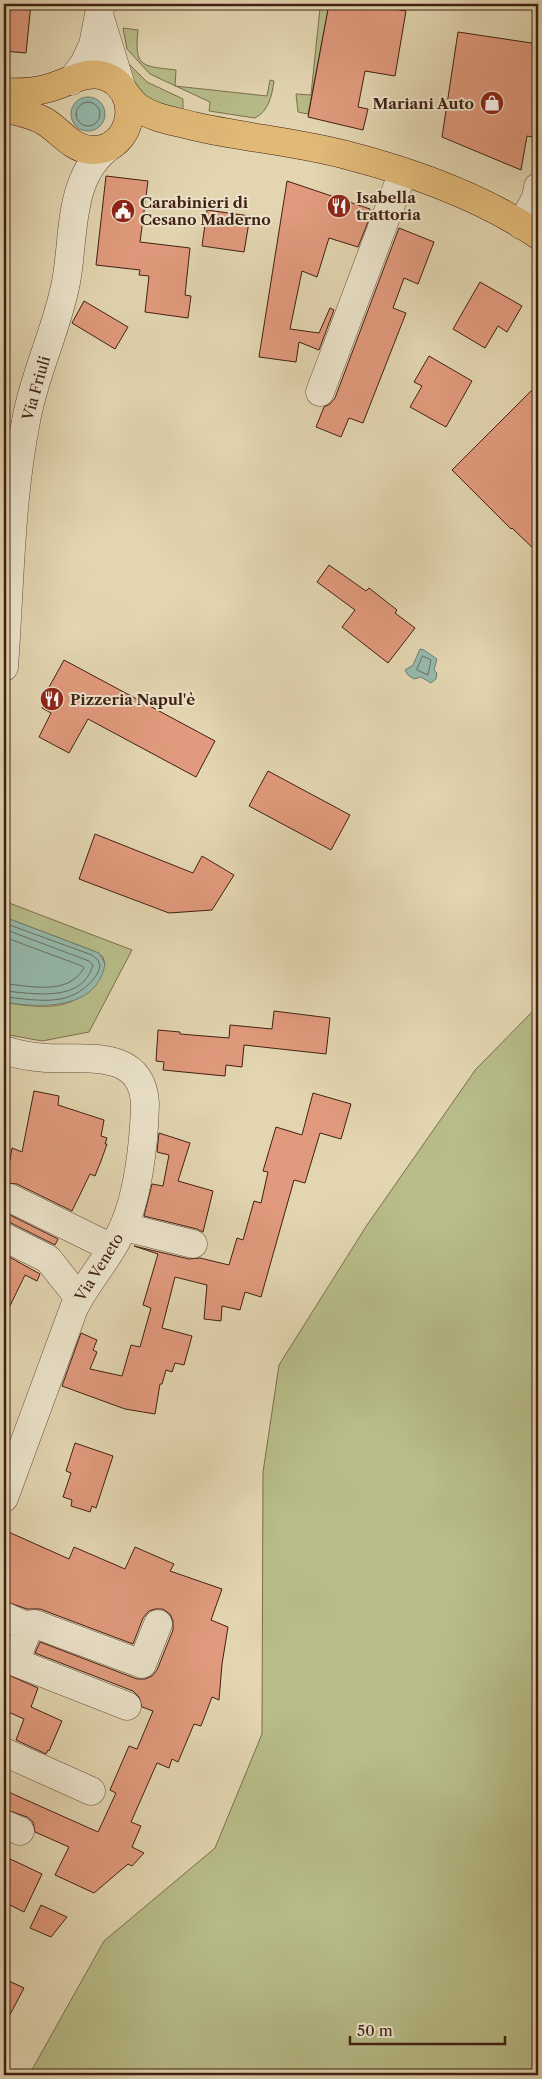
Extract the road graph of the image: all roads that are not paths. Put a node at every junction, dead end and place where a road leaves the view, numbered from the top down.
1 (100, 10) edge
2 (71, 81) junction
3 (122, 88) junction
4 (4, 92) edge
5 (4, 108) edge
6 (204, 128) junction
7 (63, 136) junction
8 (113, 144) junction
9 (403, 172) junction
10 (538, 187) edge
11 (76, 202) junction
12 (530, 230) edge
13 (320, 392) dead end
14 (15, 419) edge
15 (4, 667) edge
16 (4, 1050) edge
17 (10, 1198) dead end
18 (4, 1237) edge
19 (118, 1237) junction
20 (193, 1244) dead end
21 (78, 1298) junction
22 (4, 1498) edge
23 (14, 1620) edge
24 (158, 1624) dead end
25 (127, 1706) dead end
26 (4, 1752) edge
27 (91, 1791) dead end

1 - 2 street
1 - 3 street
2 - 3 main road
2 - 4 main road
2 - 7 main road
3 - 6 main road
3 - 8 main road
5 - 7 main road
6 - 8 main road
6 - 9 main road
7 - 8 main road
7 - 11 street, Via Friuli
8 - 11 street, Via Friuli
9 - 12 main road
9 - 13 street
10 - 12 street
11 - 14 street, Via Friuli
14 - 15 street, Via Friuli
16 - 19 street, Via Veneto
17 - 19 street
18 - 21 street
19 - 20 street
19 - 21 street, Via Veneto
21 - 22 street, Via Veneto
23 - 24 street
23 - 25 street
26 - 27 street

